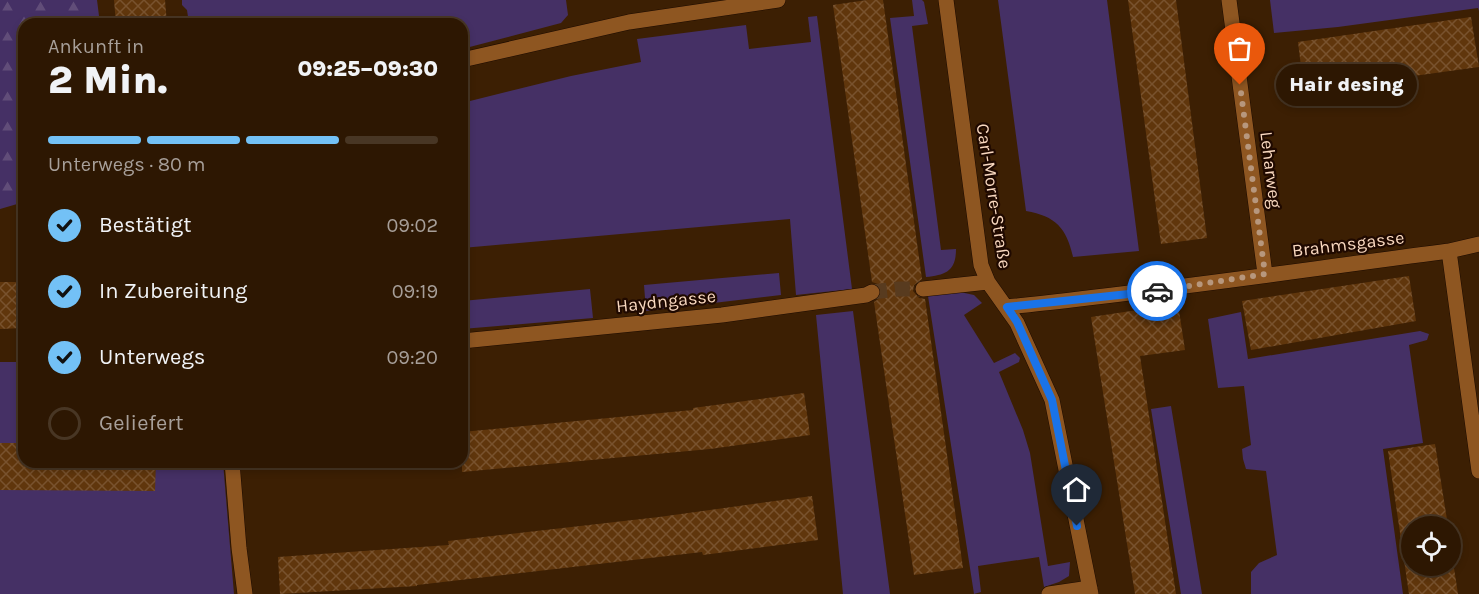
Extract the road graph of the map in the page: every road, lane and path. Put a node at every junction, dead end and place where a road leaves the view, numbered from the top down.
1 (778, 0) edge
2 (946, 0) edge
3 (1229, 0) edge
4 (468, 59) edge
5 (1479, 244) edge
6 (1449, 251) junction
7 (1265, 274) junction
8 (988, 282) junction
9 (923, 288) tunnel mouth
10 (869, 294) tunnel mouth
11 (1007, 307) junction
12 (468, 340) edge
13 (232, 468) edge
14 (1479, 471) edge
15 (1091, 591) edge
16 (245, 594) edge
17 (1049, 594) edge

1 - 4 street
2 - 8 street, Carl-Morre-Straße
3 - 7 street, Leharweg
5 - 6 street, Brahmsgasse
6 - 7 street, Brahmsgasse
6 - 14 street
7 - 11 street, Brahmsgasse
8 - 9 street
8 - 11 street, Carl-Morre-Straße
10 - 12 street, Haydngasse
11 - 15 street, Carl-Morre-Straße
13 - 16 street
15 - 17 street

